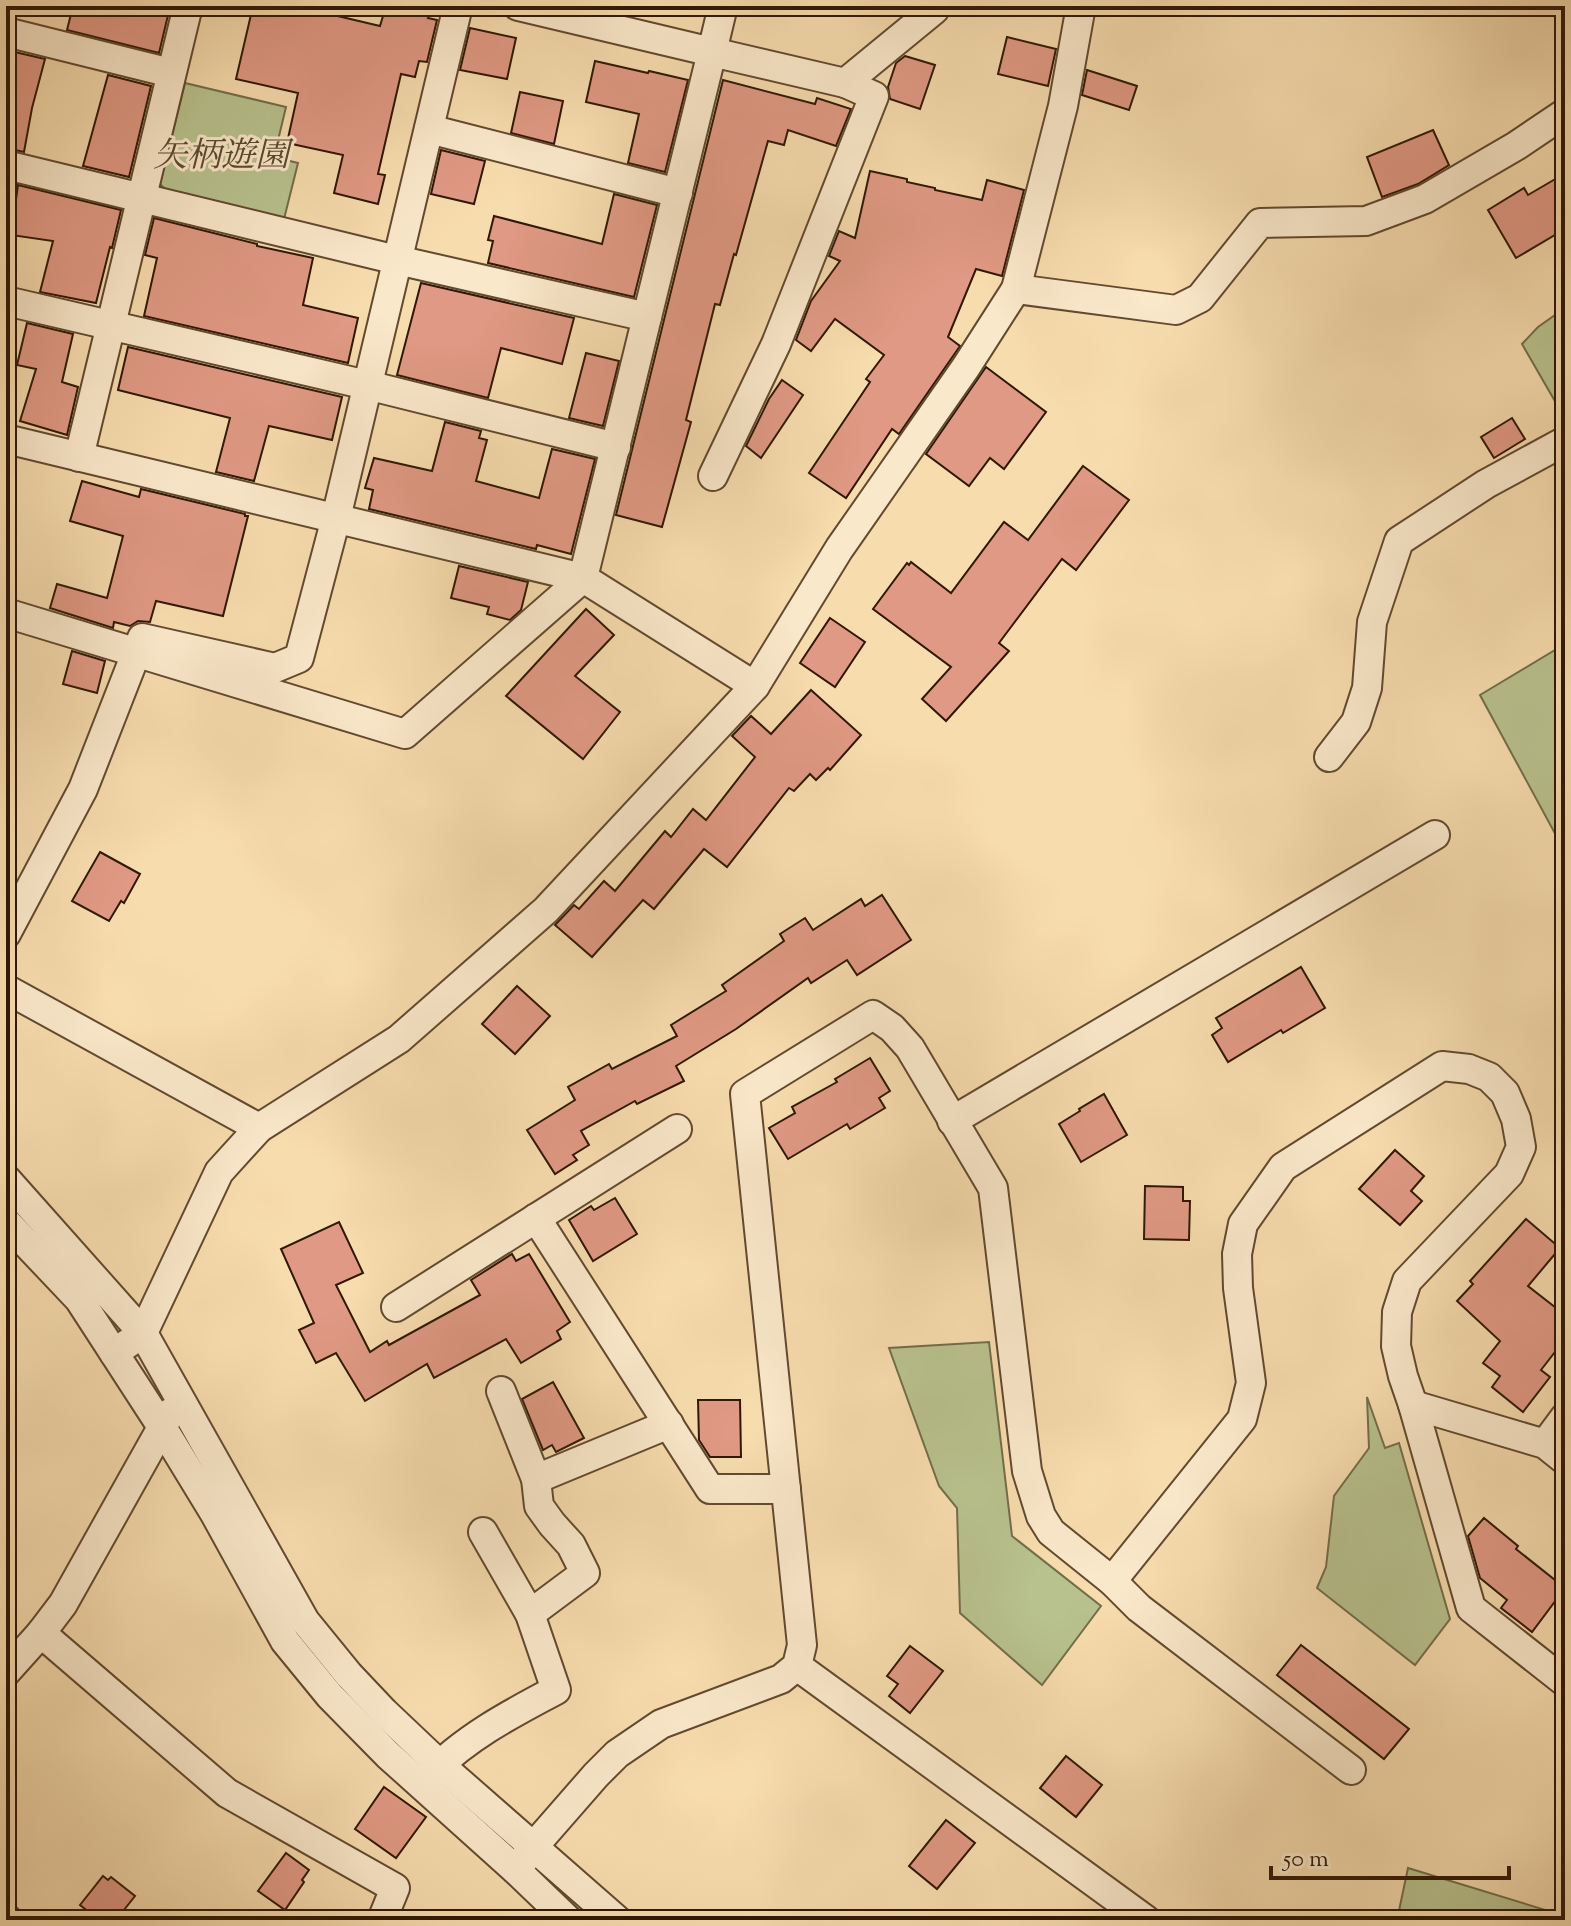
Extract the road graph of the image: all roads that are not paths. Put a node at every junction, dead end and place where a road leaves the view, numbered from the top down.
1 (188, 6) edge
2 (458, 6) edge
3 (518, 6) edge
4 (723, 6) edge
5 (935, 6) edge
6 (1081, 6) edge
7 (6, 32) edge
8 (712, 52) junction
9 (171, 73) junction
10 (845, 83) junction
11 (1565, 113) edge
12 (429, 129) junction
13 (6, 165) edge
14 (678, 193) junction
15 (141, 199) junction
16 (397, 260) junction
17 (1016, 289) junction
18 (6, 301) edge
19 (647, 317) junction
20 (110, 325) junction
21 (367, 385) junction
22 (6, 439) edge
23 (1565, 441) edge
24 (616, 447) junction
25 (79, 457) junction
26 (713, 476) dead end
27 (336, 518) junction
28 (583, 578) junction
29 (6, 613) edge
30 (137, 653) junction
31 (755, 686) junction
32 (1329, 757) dead end
33 (1435, 835) dead end
34 (6, 934) edge
35 (6, 989) edge
36 (952, 1121) junction
37 (259, 1128) junction
38 (677, 1129) dead end
39 (6, 1179) edge
40 (536, 1218) junction
41 (6, 1222) edge
42 (396, 1307) dead end
43 (143, 1333) junction
44 (114, 1353) junction
45 (501, 1391) dead end
46 (179, 1398) junction
47 (1413, 1405) junction
48 (1565, 1417) edge
49 (669, 1424) junction
50 (162, 1427) junction
51 (1555, 1452) edge
52 (536, 1479) junction
53 (786, 1489) junction
54 (483, 1532) dead end
55 (1112, 1581) junction
56 (530, 1614) junction
57 (41, 1633) junction
58 (797, 1666) junction
59 (6, 1672) edge
60 (1565, 1682) edge
61 (1351, 1770) dead end
62 (431, 1775) junction
63 (534, 1846) junction
64 (516, 1870) junction
65 (382, 1920) edge
66 (568, 1920) edge
67 (617, 1920) edge
68 (1146, 1920) edge

1 - 9 street
2 - 12 street
3 - 8 street
4 - 8 street
5 - 10 street
6 - 17 street
7 - 9 street
8 - 10 street
8 - 14 street
9 - 15 street
10 - 26 street
11 - 17 street
12 - 14 street
12 - 16 street
13 - 15 street
14 - 19 street
15 - 16 street
15 - 20 street
16 - 19 street
16 - 21 street
17 - 31 street
18 - 20 street
19 - 24 street
20 - 21 street
20 - 25 street
21 - 24 street
21 - 27 street
22 - 25 street
23 - 32 street
24 - 28 street
25 - 27 street
27 - 28 street
27 - 30 street
28 - 30 street
28 - 31 street
29 - 30 street
30 - 34 street
31 - 37 street
33 - 36 street
35 - 37 street
36 - 53 street
36 - 55 street
37 - 43 street
38 - 40 street
39 - 43 street
40 - 42 street
40 - 49 street
41 - 44 street
43 - 44 street
43 - 46 street
44 - 50 street
45 - 52 street
46 - 50 street
46 - 62 street
47 - 51 street
47 - 55 street
47 - 60 street
48 - 51 street
49 - 52 street
49 - 53 street
50 - 57 street
50 - 62 street
52 - 56 street
53 - 58 street
54 - 56 street
55 - 61 street
56 - 62 street
57 - 59 street
57 - 65 street
58 - 63 street
58 - 68 street
62 - 63 street
62 - 64 street
63 - 64 street
63 - 67 street
64 - 66 street

